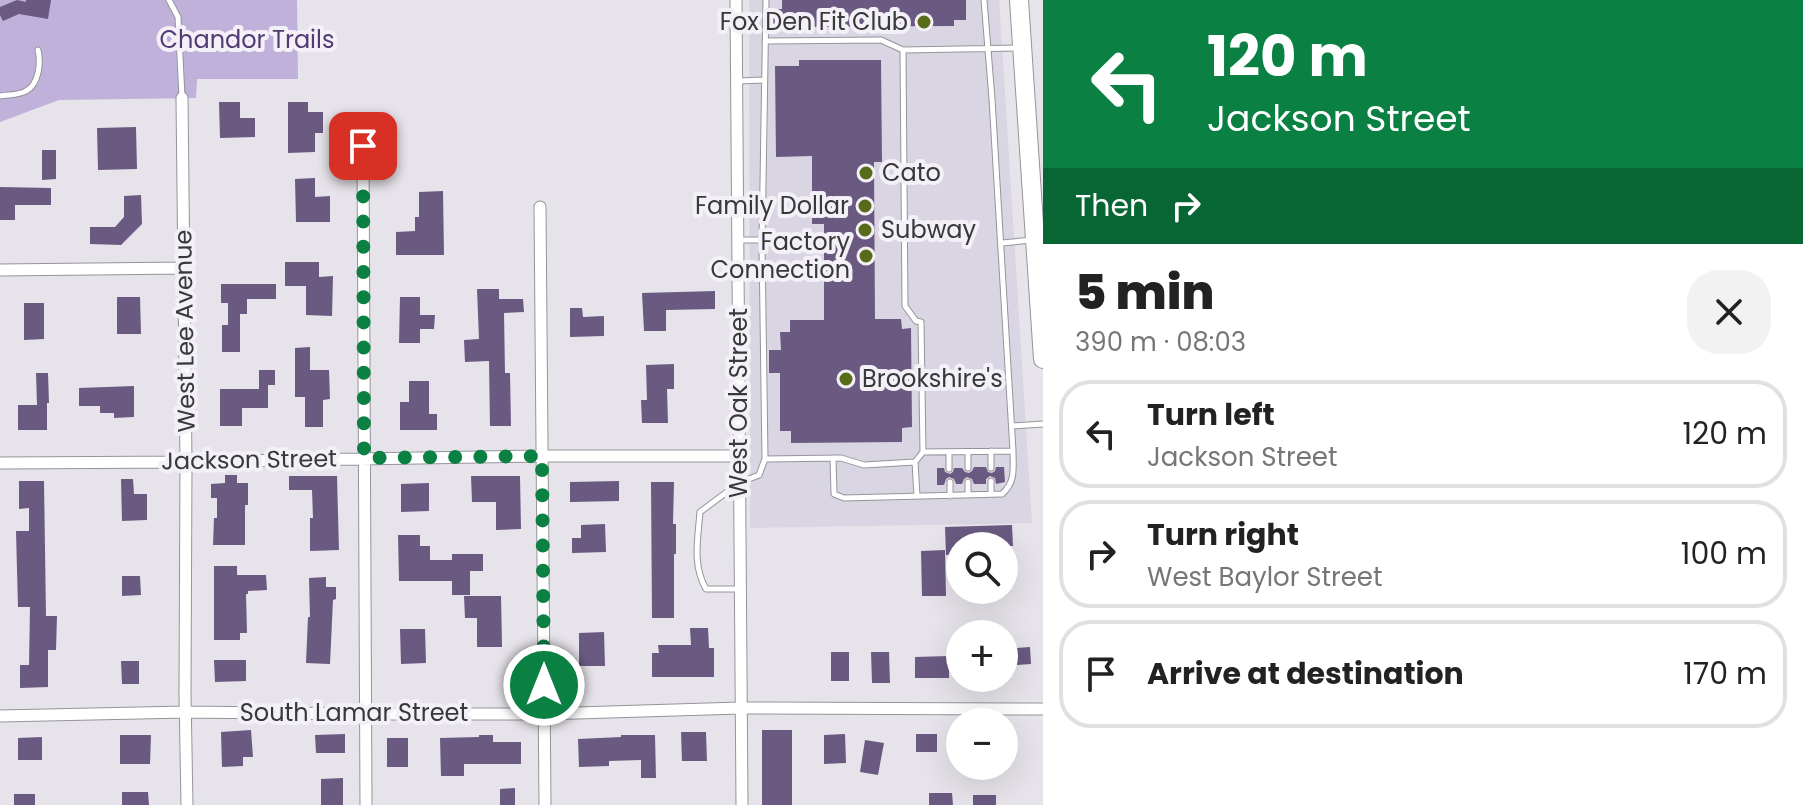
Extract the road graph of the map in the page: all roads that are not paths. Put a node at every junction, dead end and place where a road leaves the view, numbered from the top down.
1 (169, 0) edge
2 (736, 0) edge
3 (766, 0) edge
4 (984, 0) edge
5 (1019, 0) edge
6 (765, 41) junction
7 (989, 48) junction
8 (1023, 48) junction
9 (38, 50) dead end
10 (903, 50) junction
11 (764, 80) junction
12 (737, 81) junction
13 (0, 96) edge
14 (182, 98) joint
15 (363, 146) dead end
16 (540, 207) dead end
17 (738, 240) junction
18 (762, 240) junction
19 (1036, 240) junction
20 (1002, 243) junction
21 (184, 268) junction
22 (0, 270) edge
23 (1043, 359) edge
24 (1043, 424) edge
25 (1012, 426) junction
26 (991, 451) junction
27 (1013, 451) junction
28 (923, 452) junction
29 (949, 452) junction
30 (968, 452) junction
31 (542, 456) junction
32 (739, 456) junction
33 (364, 458) junction
34 (833, 458) junction
35 (765, 459) junction
36 (186, 462) junction
37 (915, 462) junction
38 (0, 463) edge
39 (968, 468) dead end
40 (991, 468) dead end
41 (949, 469) dead end
42 (991, 481) dead end
43 (950, 482) dead end
44 (968, 482) dead end
45 (739, 483) junction
46 (991, 494) junction
47 (968, 495) junction
48 (917, 496) junction
49 (950, 496) junction
50 (740, 589) junction
51 (740, 708) junction
52 (1043, 709) edge
53 (185, 712) junction
54 (366, 714) junction
55 (544, 714) junction
56 (0, 716) edge
57 (187, 805) edge
58 (366, 805) edge
59 (545, 805) edge
60 (742, 805) edge

1 - 14 lane
2 - 12 street, West Oak Street
3 - 6 lane
4 - 7 lane
5 - 8 main road
6 - 10 lane
6 - 11 lane
7 - 8 lane
7 - 10 lane
7 - 20 lane
8 - 19 main road
9 - 13 lane
10 - 28 lane
11 - 12 lane
11 - 18 lane
12 - 17 street, West Oak Street
14 - 21 street, West Lee Avenue
15 - 33 street
16 - 31 street
17 - 18 lane
17 - 32 street, West Oak Street
18 - 35 lane
19 - 20 lane
19 - 23 main road
20 - 25 lane
21 - 22 street
21 - 36 street, West Lee Avenue
24 - 25 lane
25 - 27 lane
26 - 27 lane
26 - 30 lane
26 - 40 lane
27 - 46 lane
28 - 29 lane
28 - 37 lane
29 - 30 lane
29 - 41 lane
30 - 39 lane
31 - 32 street, Jackson Street
31 - 33 street, Jackson Street
31 - 55 street
32 - 45 street, West Oak Street
33 - 36 street, Jackson Street
33 - 54 street
34 - 35 lane
34 - 37 lane
34 - 48 lane
35 - 45 lane
36 - 38 street, Jackson Street
36 - 53 street, West Lee Avenue
37 - 48 lane
42 - 46 lane
43 - 49 lane
44 - 47 lane
45 - 50 street, West Oak Street
45 - 50 lane
46 - 47 lane
47 - 49 lane
48 - 49 lane
50 - 51 street, West Oak Street
51 - 52 street, South Lamar Street
51 - 55 street, South Lamar Street
51 - 60 street, West Oak Street
53 - 54 street, South Lamar Street
53 - 56 street, South Lamar Street
53 - 57 street, West Lee Avenue
54 - 55 street, South Lamar Street
54 - 58 street
55 - 59 street

